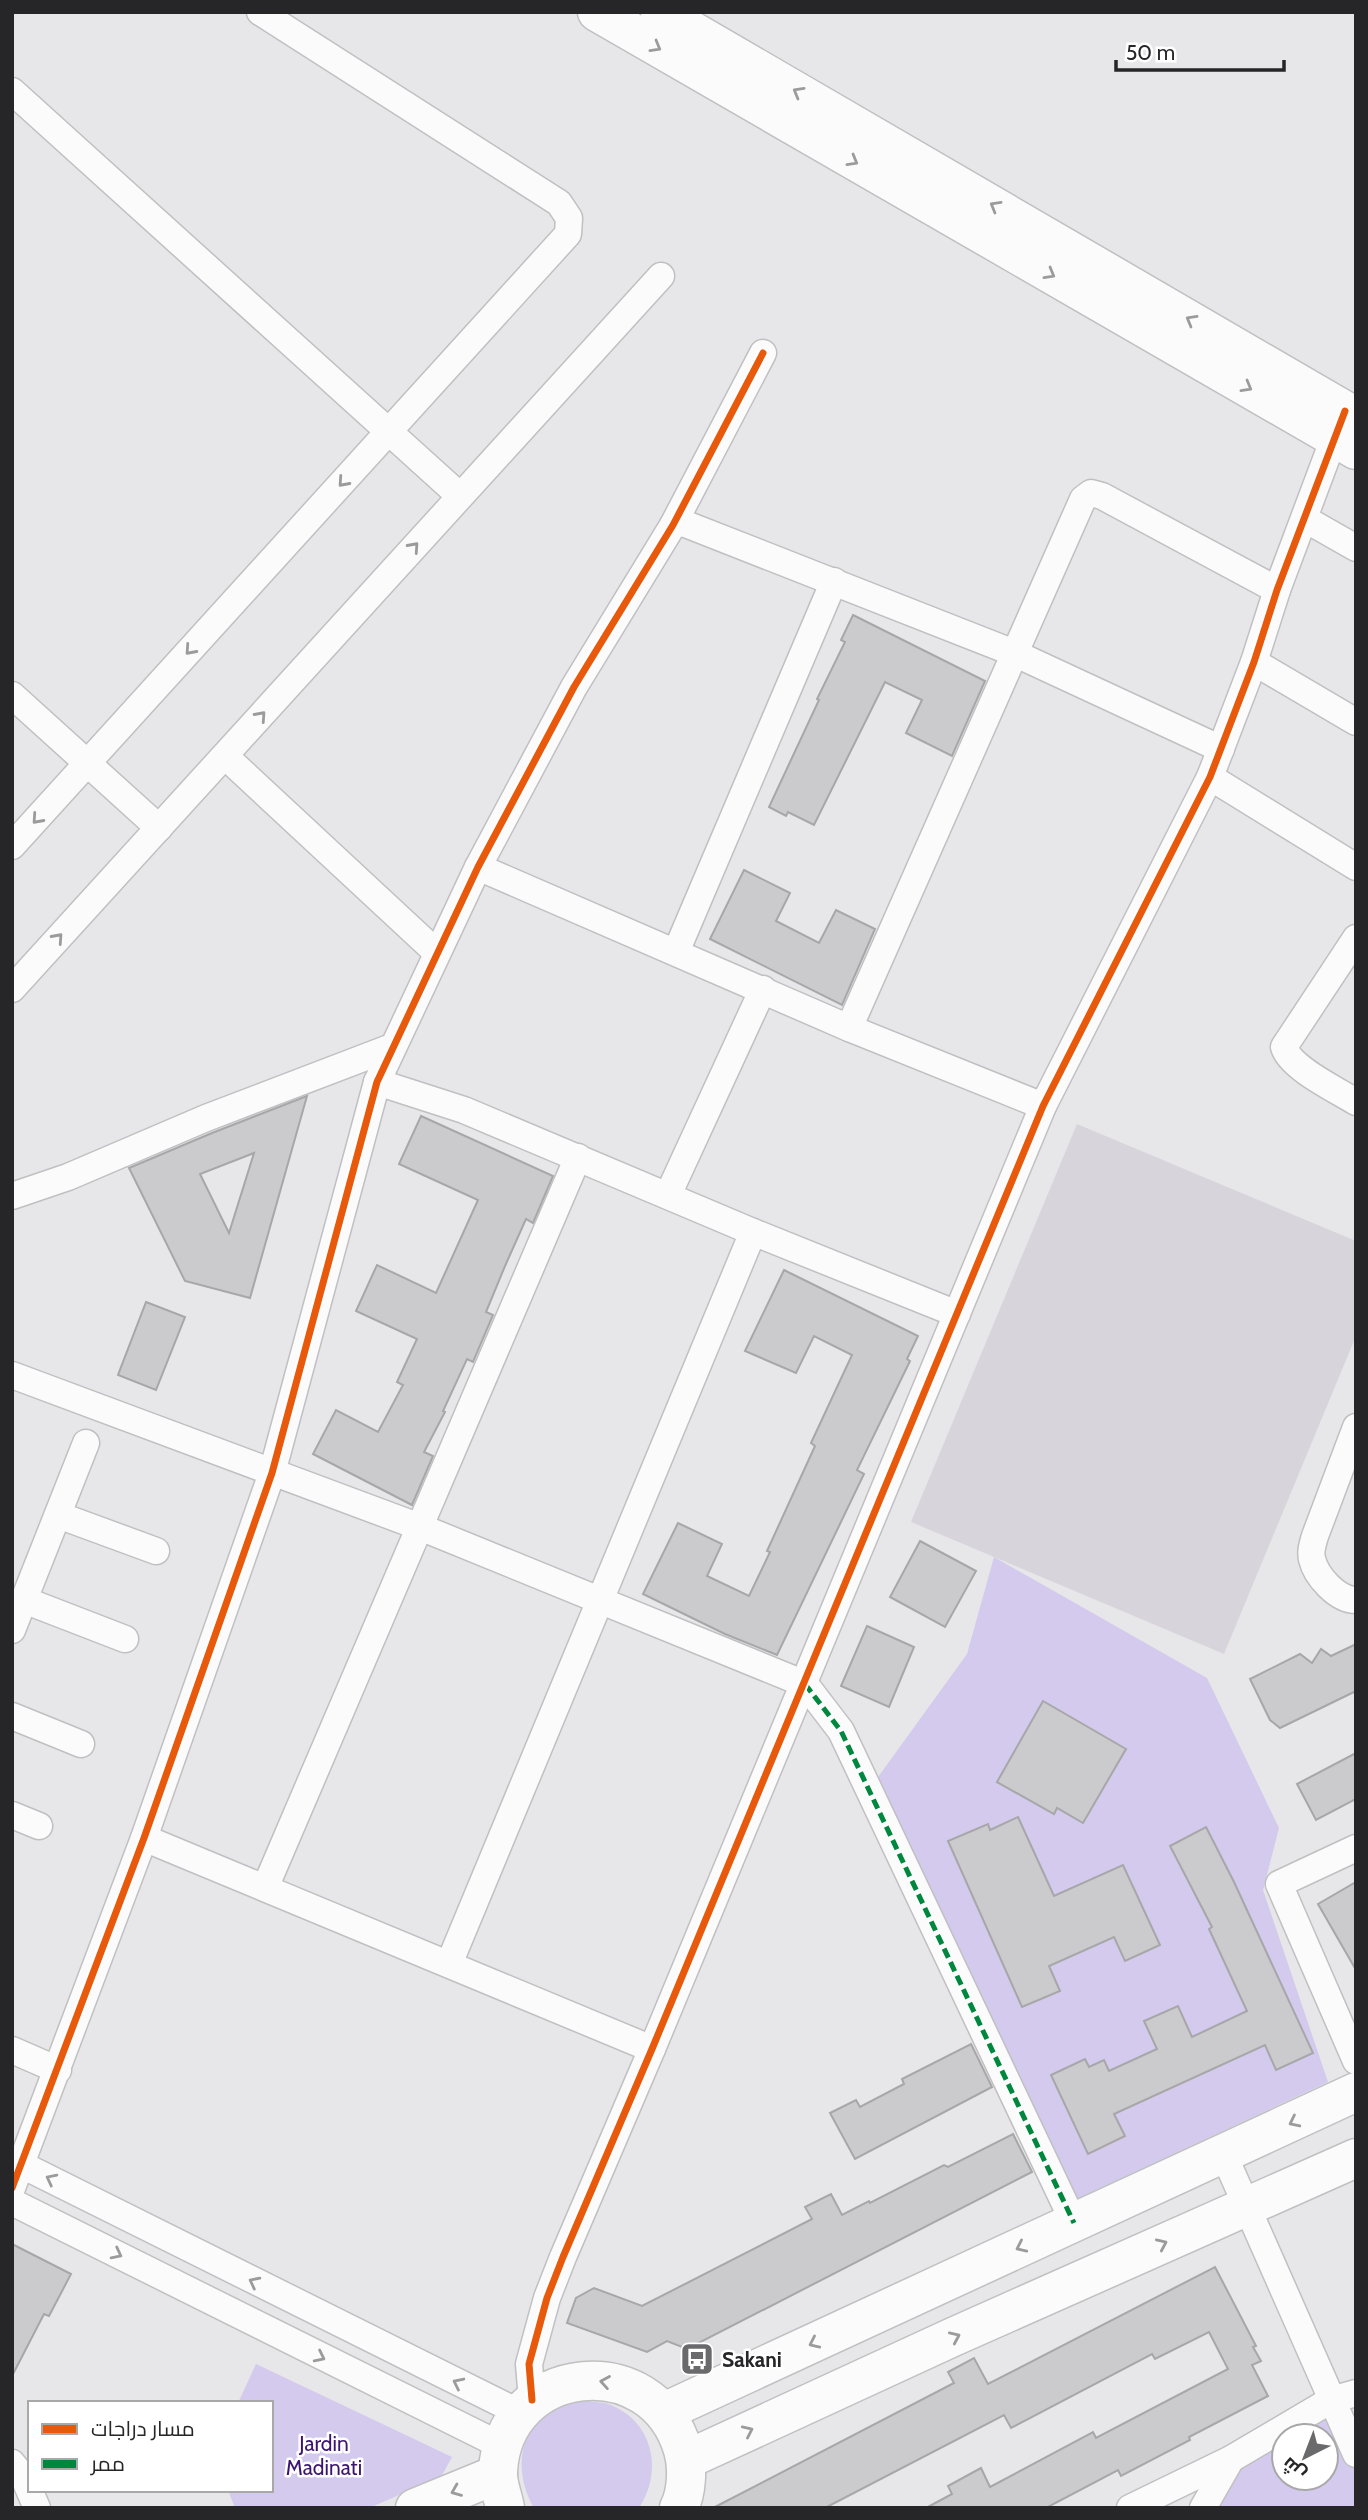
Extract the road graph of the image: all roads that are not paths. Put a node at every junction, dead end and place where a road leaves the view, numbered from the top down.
1 (260, 12) edge
2 (597, 12) edge
3 (660, 12) edge
4 (12, 91) edge
5 (661, 276) dead end
6 (763, 353) dead end
7 (1348, 429) edge
8 (389, 432) junction
9 (460, 496) junction
10 (1305, 519) junction
11 (673, 525) junction
12 (1356, 548) edge
13 (834, 581) junction
14 (1277, 590) junction
15 (1014, 653) junction
16 (1254, 662) junction
17 (12, 695) edge
18 (1356, 722) edge
19 (1221, 749) junction
20 (225, 756) junction
21 (87, 762) junction
22 (1210, 777) junction
23 (159, 828) junction
24 (12, 846) edge
25 (478, 867) junction
26 (1356, 867) edge
27 (1356, 937) edge
28 (676, 951) junction
29 (437, 953) junction
30 (12, 989) edge
31 (763, 989) junction
32 (849, 1028) junction
33 (392, 1047) junction
34 (377, 1082) junction
35 (1356, 1102) edge
36 (1044, 1106) junction
37 (578, 1157) junction
38 (668, 1195) junction
39 (12, 1196) edge
40 (753, 1232) junction
41 (957, 1314) junction
42 (12, 1376) edge
43 (1356, 1427) edge
44 (86, 1443) dead end
45 (272, 1473) junction
46 (58, 1515) junction
47 (420, 1527) junction
48 (156, 1551) dead end
49 (24, 1600) junction
50 (1356, 1600) edge
51 (599, 1602) junction
52 (12, 1629) edge
53 (125, 1639) dead end
54 (804, 1684) junction
55 (12, 1716) edge
56 (81, 1744) dead end
57 (12, 1815) edge
58 (39, 1826) dead end
59 (144, 1838) junction
60 (1356, 1848) edge
61 (265, 1888) junction
62 (449, 1964) junction
63 (652, 2049) junction
64 (12, 2050) edge
65 (1356, 2061) edge
66 (58, 2070) junction
67 (1356, 2092) edge
68 (1224, 2155) junction
69 (1356, 2158) edge
70 (16, 2171) edge
71 (12, 2202) edge
72 (1246, 2206) junction
73 (1074, 2223) junction
74 (1343, 2397) edge
75 (526, 2407) junction
76 (664, 2412) junction
77 (1356, 2454) edge
78 (1231, 2459) junction
79 (686, 2460) junction
80 (12, 2462) edge
81 (501, 2476) edge
82 (28, 2488) edge
83 (30, 2492) edge
84 (37, 2508) edge
85 (415, 2508) edge
86 (679, 2508) edge
87 (1130, 2508) edge
88 (1203, 2508) edge

1 - 8 street
2 -> 7 street
7 -> 3 street
4 - 8 street
5 - 9 street
6 - 11 street
7 - 10 street
8 - 9 street
8 -> 21 street
20 -> 9 street
10 - 12 street
10 - 14 street
11 - 13 street
11 - 25 street
13 - 15 street
13 - 28 street
14 - 15 street
14 - 16 street
15 - 19 street
15 - 32 street
16 - 18 street
16 - 19 street
17 - 21 street
19 - 22 street
20 - 23 street
20 - 29 street
21 - 23 street
21 -> 24 street
22 - 26 street
22 - 36 street
30 -> 23 street
25 - 28 street
25 - 29 street
27 - 35 street
28 - 31 street
29 - 33 street
31 - 32 street
31 - 38 street
32 - 36 street
33 - 34 street
33 - 39 street
34 - 37 street
34 - 45 street
36 - 41 street
37 - 38 street
37 - 47 street
38 - 40 street
40 - 41 street
40 - 51 street
41 - 54 street
42 - 45 street
43 - 50 street
44 - 46 street
45 - 47 street
45 - 59 street
46 - 48 street
46 - 49 street
47 - 51 street
47 - 61 street
49 - 52 street
49 - 53 street
51 - 54 street
51 - 62 street
54 - 63 street
54 - 73 street
55 - 56 street
57 - 58 street
59 - 61 street
59 - 66 street
60 - 65 street
61 - 62 street
62 - 63 street
63 - 75 street
64 - 66 street
66 - 70 street
67 -> 68 street
68 - 72 street
68 - 73 street
69 - 72 street
75 -> 70 street
71 -> 81 street
72 - 74 street
79 -> 72 street
73 -> 76 street
74 - 77 street
74 - 78 street
76 -> 75 street
75 - 81 street
76 - 79 street
78 - 87 street
78 - 88 street
79 - 86 street
80 - 82 street
81 -> 85 street
83 - 84 street

